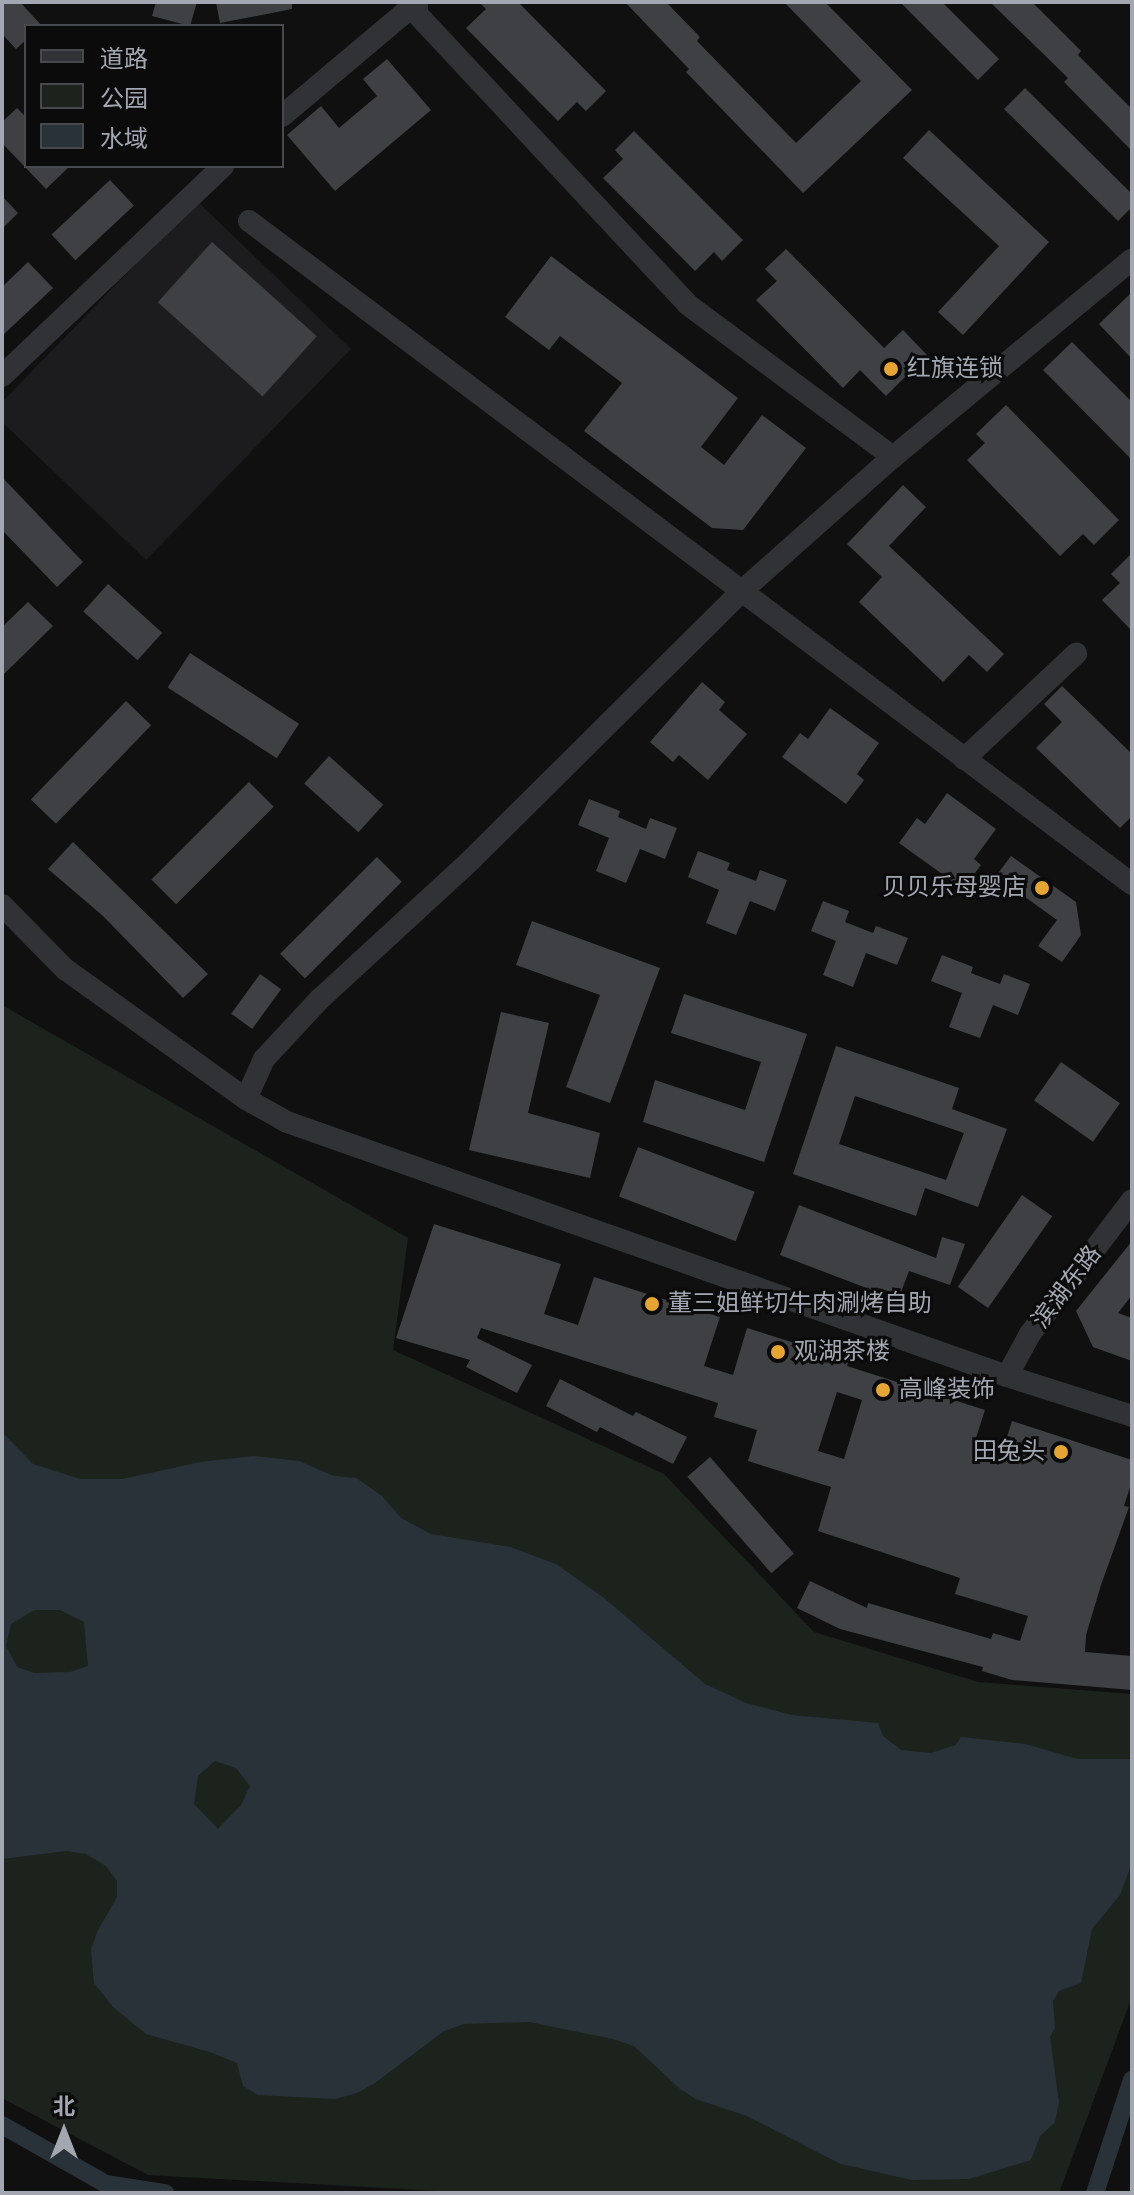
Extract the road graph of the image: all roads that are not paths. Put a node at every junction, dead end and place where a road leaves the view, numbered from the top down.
1 (417, 3) edge
2 (284, 114) edge
3 (221, 168) edge
4 (249, 221) dead end
5 (1132, 259) edge
6 (2, 376) edge
7 (893, 457) junction
8 (743, 590) junction
9 (1076, 654) dead end
10 (964, 759) junction
11 (1132, 884) edge
12 (2, 905) edge
13 (246, 1099) junction
14 (1132, 1200) edge
15 (1007, 1376) junction
16 (1132, 1416) edge

1 - 2 street
1 - 7 street
3 - 6 street
4 - 8 street
5 - 7 street
7 - 8 street
8 - 10 street
8 - 13 street
9 - 10 street
10 - 11 street
12 - 13 street
13 - 15 street
14 - 15 street, 滨湖东路
15 - 16 street

